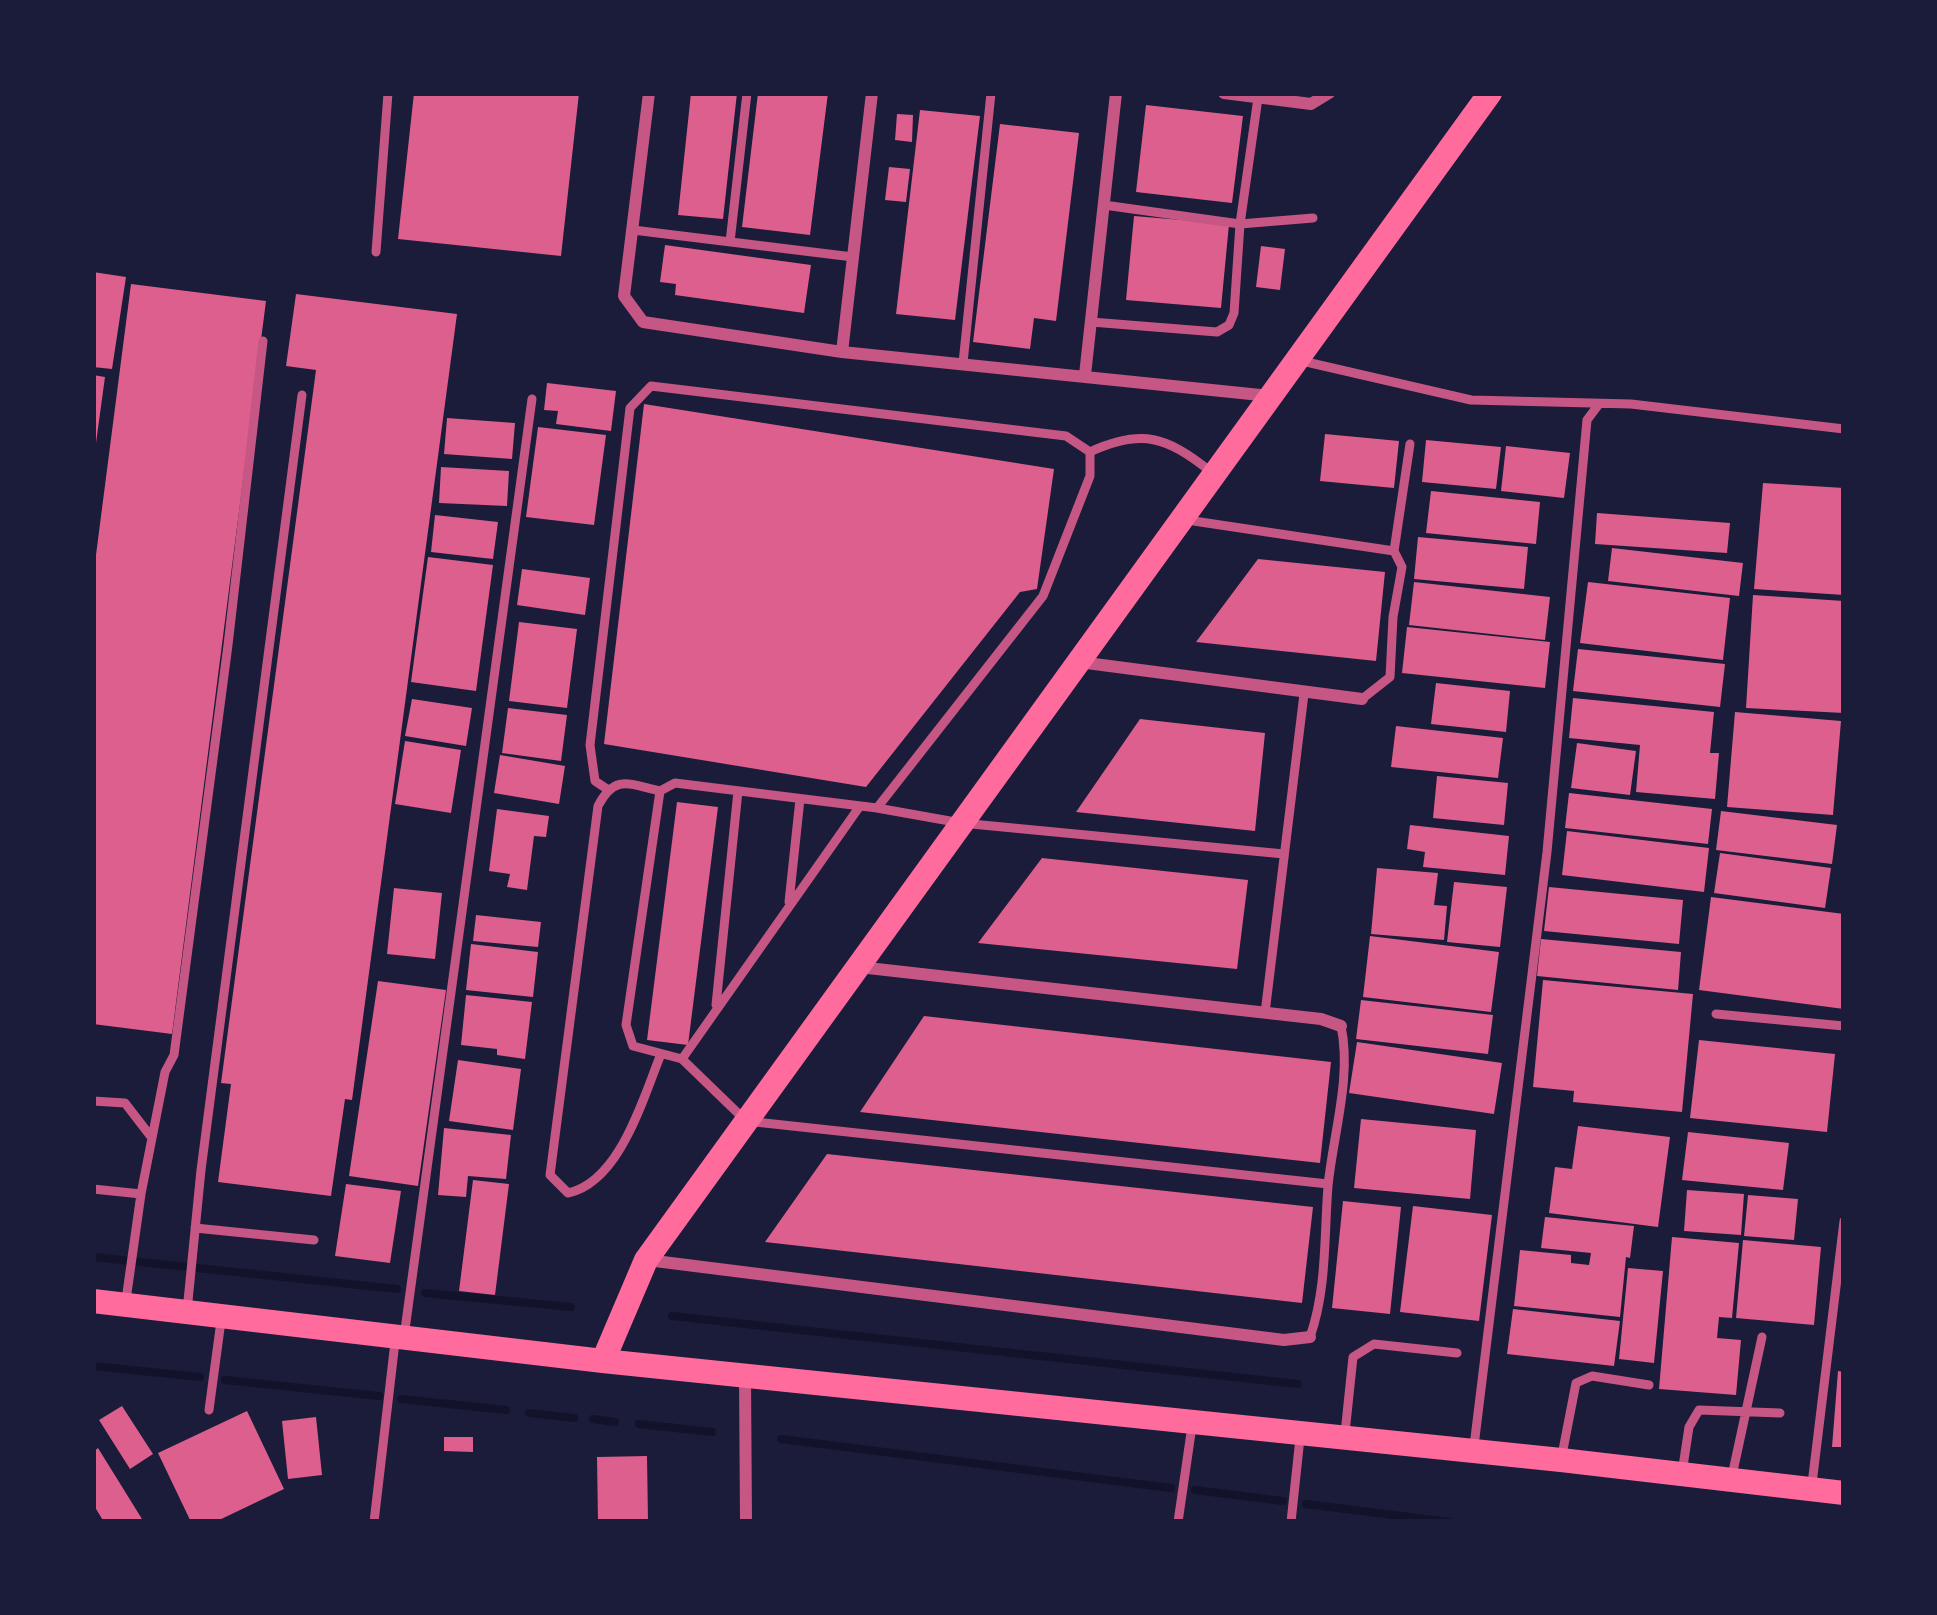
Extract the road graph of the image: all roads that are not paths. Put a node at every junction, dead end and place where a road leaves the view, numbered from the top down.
1 (388, 93) edge
2 (650, 93) edge
3 (747, 93) edge
4 (872, 93) edge
5 (991, 93) edge
6 (1116, 93) edge
7 (1226, 93) edge
8 (1329, 93) edge
9 (1490, 93) edge
10 (1258, 98) junction
11 (1104, 205) junction
12 (1312, 218) dead end
13 (1240, 224) junction
14 (633, 230) junction
15 (730, 242) junction
16 (376, 252) dead end
17 (853, 257) junction
18 (1091, 322) junction
19 (263, 341) dead end
20 (842, 352) junction
21 (1297, 359) junction
22 (963, 363) junction
23 (1085, 375) junction
24 (302, 395) dead end
25 (1270, 396) junction
26 (532, 399) dead end
27 (1599, 404) junction
28 (1844, 429) edge
29 (1410, 444) dead end
30 (1090, 452) junction
31 (1214, 474) junction
32 (1182, 519) junction
33 (1394, 551) junction
34 (1078, 662) junction
35 (1304, 694) junction
36 (1362, 699) joint
37 (607, 790) junction
38 (660, 791) junction
39 (738, 791) junction
40 (800, 799) junction
41 (860, 806) junction
42 (878, 808) junction
43 (961, 824) junction
44 (1284, 854) junction
45 (789, 907) junction
46 (858, 967) junction
47 (716, 1011) junction
48 (1265, 1013) junction
49 (1716, 1014) dead end
50 (1341, 1026) joint
51 (1844, 1026) edge
52 (661, 1054) junction
53 (682, 1059) junction
54 (93, 1101) edge
55 (746, 1121) junction
56 (152, 1138) junction
57 (1328, 1184) junction
58 (93, 1189) edge
59 (141, 1194) junction
60 (1844, 1222) edge
61 (195, 1228) junction
62 (314, 1240) dead end
63 (646, 1260) junction
64 (93, 1301) edge
65 (125, 1305) junction
66 (188, 1311) junction
67 (221, 1315) junction
68 (1310, 1336) joint
69 (400, 1337) junction
70 (1762, 1337) dead end
71 (1457, 1353) dead end
72 (603, 1361) junction
73 (746, 1376) junction
74 (1649, 1384) dead end
75 (209, 1410) dead end
76 (1746, 1412) junction
77 (1780, 1414) dead end
78 (1192, 1422) junction
79 (1301, 1434) junction
80 (1344, 1438) junction
81 (1473, 1451) junction
82 (1562, 1460) junction
83 (1682, 1473) junction
84 (1731, 1481) junction
85 (1811, 1490) junction
86 (1844, 1493) edge
87 (374, 1522) edge
88 (746, 1522) edge
89 (1178, 1522) edge
90 (1291, 1522) edge

1 - 16 lane
2 - 14 street
3 - 15 lane
4 - 17 street
5 - 22 lane
6 - 11 street
7 - 10 street
8 - 10 street
9 - 21 main road
10 - 13 lane
11 - 13 lane
11 - 18 street
12 - 13 lane
13 - 18 lane
14 - 15 lane
14 - 20 street
15 - 17 lane
17 - 20 street
18 - 23 street
19 - 56 lane
20 - 22 street
21 - 25 main road
21 - 27 lane
22 - 23 street
23 - 25 street
24 - 61 lane
25 - 31 main road
26 - 69 lane
27 - 28 lane
27 - 81 lane
29 - 33 lane
30 - 31 lane
30 - 37 lane
30 - 42 lane
31 - 32 main road
32 - 33 lane
32 - 34 main road
33 - 36 lane
34 - 35 street
34 - 43 main road
35 - 36 street
35 - 44 lane
37 - 38 lane
37 - 52 lane
38 - 39 lane
38 - 52 lane
39 - 40 lane
39 - 47 lane
40 - 41 lane
40 - 45 lane
41 - 42 lane
41 - 45 lane
42 - 43 lane
43 - 44 lane
43 - 46 main road
44 - 48 lane
45 - 47 lane
46 - 48 street
46 - 55 main road
47 - 53 lane
48 - 50 street
49 - 51 lane
50 - 57 lane
52 - 53 lane
53 - 55 lane
54 - 56 lane
55 - 57 lane
55 - 63 main road
56 - 59 lane
57 - 68 lane
58 - 59 lane
59 - 65 lane
60 - 85 lane
61 - 62 lane
61 - 66 lane
63 - 68 street
63 - 72 main road
64 - 65 main road
65 - 66 main road
66 - 67 main road
67 - 69 main road
67 - 75 lane
69 - 72 main road
69 - 87 lane
70 - 76 lane
71 - 80 lane
72 - 73 main road
73 - 78 main road
73 - 88 street
74 - 82 lane
76 - 77 lane
76 - 83 lane
76 - 84 lane
78 - 79 main road
78 - 89 lane
79 - 80 main road
79 - 90 lane
80 - 81 main road
81 - 82 main road
82 - 83 main road
83 - 84 main road
84 - 85 main road
85 - 86 main road

